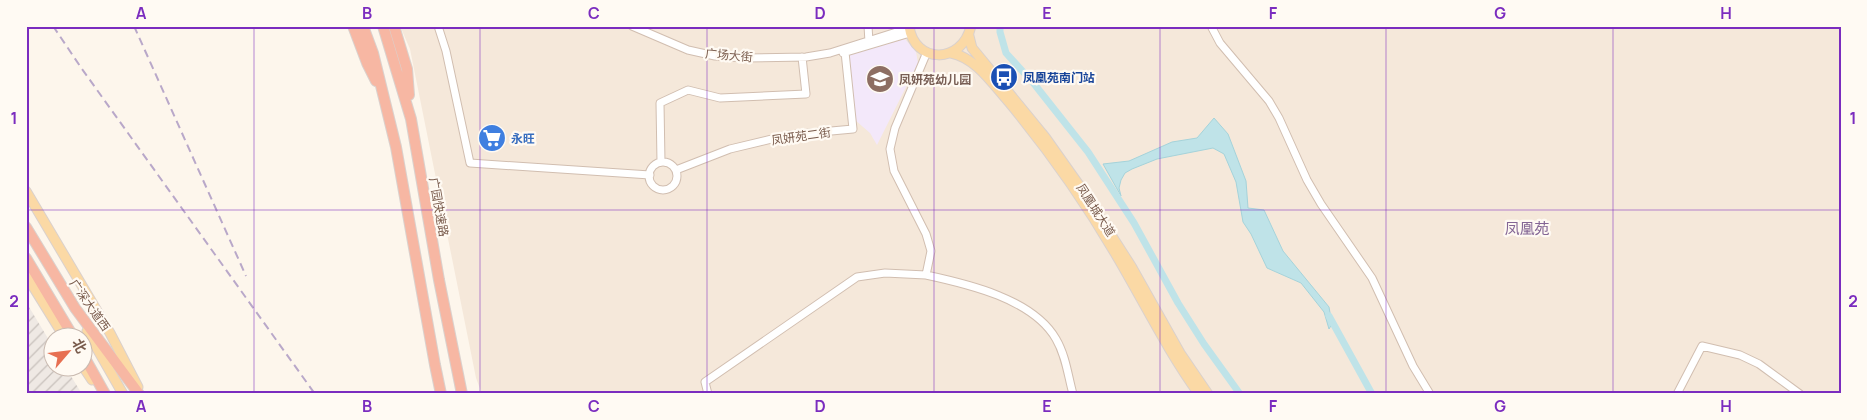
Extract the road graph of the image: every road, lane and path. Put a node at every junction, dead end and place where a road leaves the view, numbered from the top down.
1 (353, 26) edge
2 (363, 26) edge
3 (383, 26) edge
4 (394, 26) edge
5 (438, 26) edge
6 (632, 26) edge
7 (868, 26) edge
8 (971, 26) edge
9 (1210, 26) edge
10 (910, 29) edge
11 (969, 36) junction
12 (869, 42) junction
13 (845, 52) junction
14 (926, 52) junction
15 (830, 53) junction
16 (951, 53) junction
17 (802, 57) junction
18 (385, 99) junction
19 (411, 119) junction
20 (661, 162) junction
21 (676, 170) junction
22 (650, 175) junction
23 (26, 191) edge
24 (26, 227) edge
25 (26, 258) edge
26 (926, 275) junction
27 (31, 281) edge
28 (75, 308) junction
29 (58, 328) edge
30 (68, 328) edge
31 (92, 367) edge
32 (92, 372) edge
33 (91, 378) edge
34 (103, 394) edge
35 (110, 394) edge
36 (123, 394) edge
37 (140, 394) edge
38 (441, 394) edge
39 (462, 394) edge
40 (708, 394) edge
41 (1073, 394) edge
42 (1199, 394) edge
43 (1208, 394) edge
44 (1430, 394) edge
45 (1677, 394) edge
46 (1800, 394) edge

1 - 18 highway
2 - 18 highway
3 - 19 highway, 广园快速路
4 - 19 highway
5 - 22 street
6 - 17 street, 广场大街
7 - 12 street
8 - 11 main road
9 - 44 street
10 - 12 street, 广场大街
10 - 14 main road
11 - 16 main road
11 - 43 main road, 凤凰城大道
12 - 13 street, 广场大街
12 - 15 street, 广场大街
13 - 15 street, 广场大街
13 - 21 street, 凤妍苑二街
14 - 16 main road
14 - 26 street
15 - 17 street, 广场大街
16 - 42 main road, 凤凰城大道
17 - 20 street
18 - 38 highway
19 - 39 highway, 广园快速路
20 - 21 street
20 - 22 street
21 - 22 street
23 - 37 main road
24 - 28 highway, 广深大道西
25 - 27 highway
26 - 40 street
26 - 41 street
27 - 29 main road
27 - 30 highway
28 - 36 main road
28 - 37 highway, 广深大道西
31 - 35 main road
32 - 34 highway
33 - 34 main road
45 - 46 street

